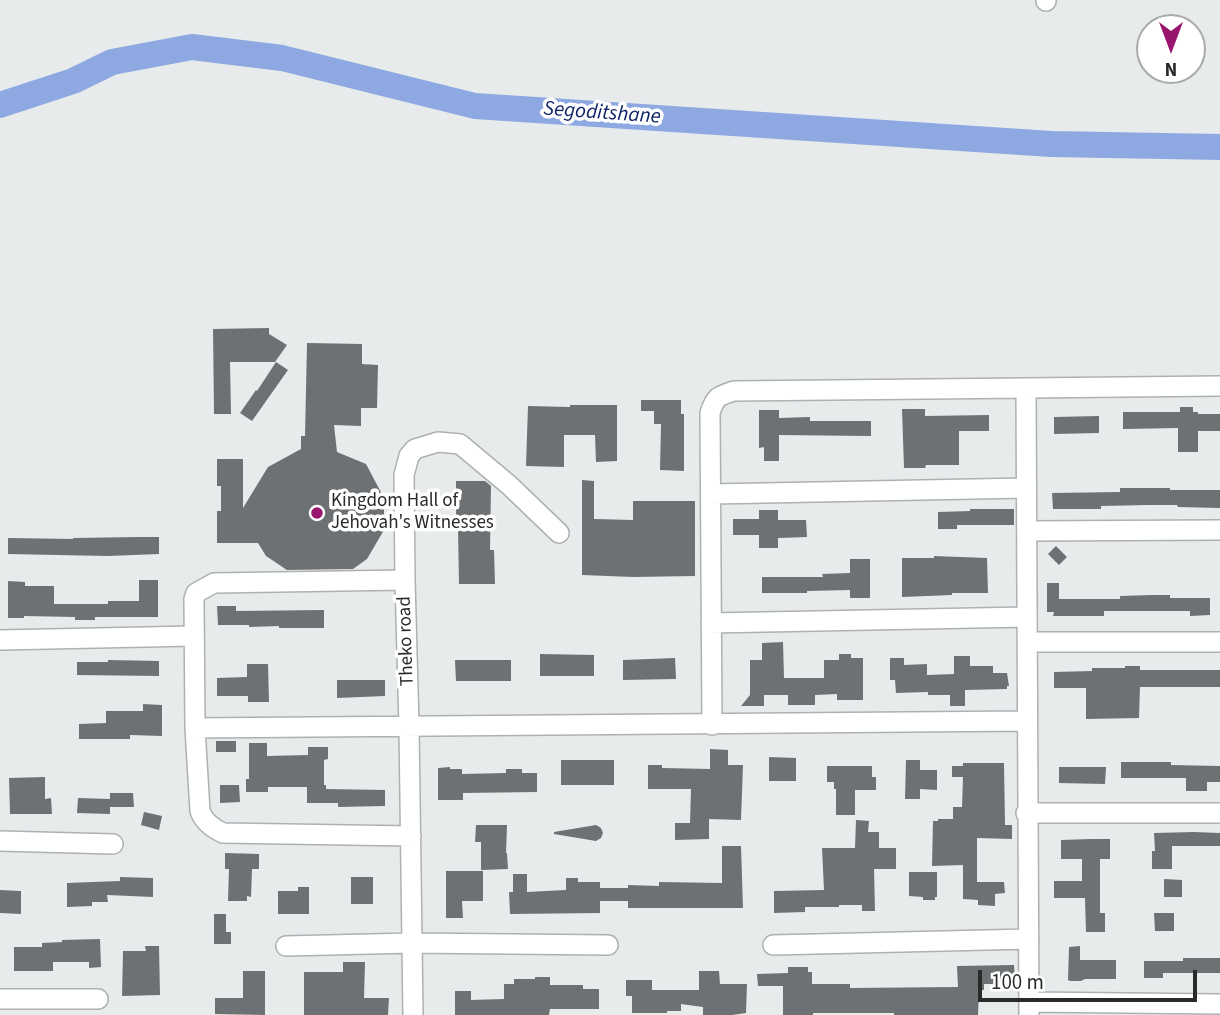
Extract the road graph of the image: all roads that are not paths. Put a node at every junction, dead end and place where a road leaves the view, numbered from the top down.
1 (1220, 386) edge
2 (1026, 388) junction
3 (1026, 488) junction
4 (712, 494) junction
5 (1220, 530) edge
6 (1027, 531) junction
7 (559, 533) dead end
8 (405, 580) junction
9 (1027, 617) junction
10 (711, 623) junction
11 (194, 636) junction
12 (0, 640) edge
13 (1028, 642) junction
14 (1220, 642) edge
15 (1026, 721) junction
16 (712, 724) junction
17 (410, 726) junction
18 (195, 728) junction
19 (1027, 813) junction
20 (1220, 813) edge
21 (411, 836) junction
22 (0, 841) edge
23 (113, 844) dead end
24 (1029, 939) junction
25 (412, 943) junction
26 (608, 945) dead end
27 (773, 945) dead end
28 (286, 946) dead end
29 (0, 999) edge
30 (98, 999) dead end
31 (1220, 1004) edge
32 (1029, 1009) edge
33 (1189, 1009) edge
34 (413, 1015) edge

1 - 2 street
2 - 3 street
2 - 4 street
3 - 4 street
3 - 6 street
4 - 10 street
5 - 6 street
6 - 9 street
7 - 8 street, Theko road
8 - 11 street
8 - 17 street, Theko road
9 - 10 street
9 - 13 street
10 - 16 street
11 - 12 street
11 - 18 street
13 - 14 street
13 - 15 street
15 - 16 street
15 - 19 street
16 - 17 street
17 - 18 street
17 - 21 street, Theko road
18 - 21 street
19 - 20 street
19 - 24 street
21 - 25 street, Theko road
22 - 23 street
24 - 27 street
24 - 32 street
25 - 26 street
25 - 28 street
25 - 34 street, Theko road
29 - 30 street
31 - 33 street
32 - 33 street

